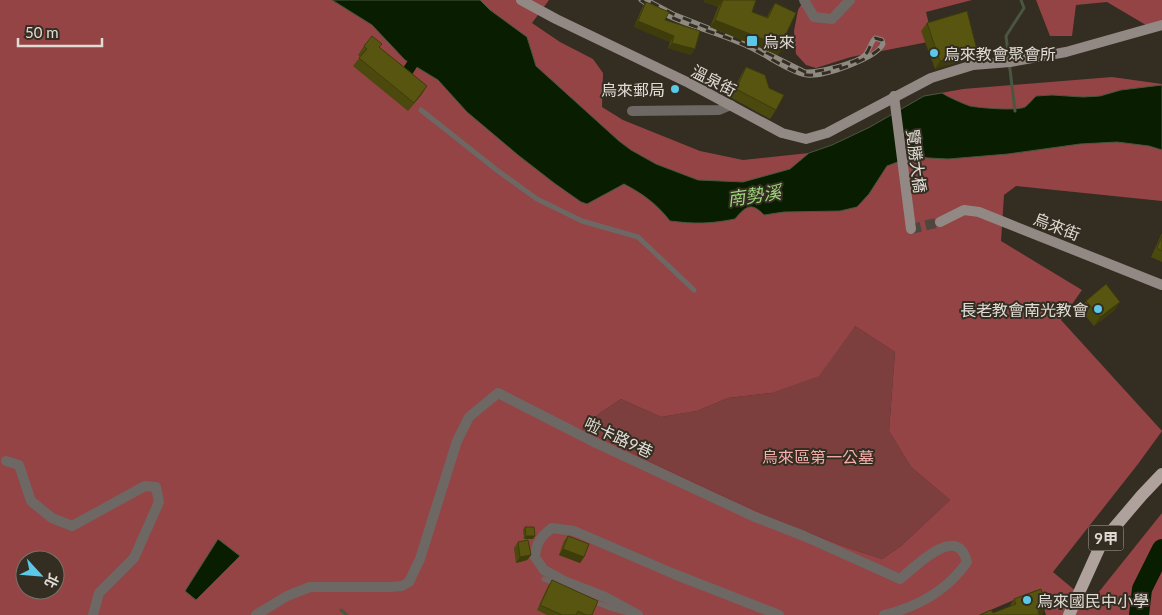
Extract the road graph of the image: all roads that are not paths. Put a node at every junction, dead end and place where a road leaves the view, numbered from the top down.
1 (521, 0) edge
2 (804, 0) edge
3 (850, 0) edge
4 (1162, 25) edge
5 (894, 96) junction
6 (731, 105) junction
7 (421, 110) dead end
8 (632, 111) dead end
9 (940, 222) tunnel mouth
10 (911, 229) dead end
11 (1162, 285) edge
12 (694, 290) dead end
13 (6, 461) dead end
14 (1162, 474) edge
15 (544, 579) dead end
16 (567, 589) edge
17 (582, 596) edge
18 (93, 615) edge
19 (256, 615) edge
20 (633, 615) edge
21 (638, 615) edge
22 (779, 615) edge
23 (884, 615) edge
24 (1069, 615) edge

1 - 6 street, 溫泉街
2 - 3 street
4 - 5 street, 溫泉街
5 - 6 street, 溫泉街
5 - 10 street, 覽勝大橋
6 - 8 street
7 - 12 lane
9 - 11 street, 烏來街
13 - 18 street
14 - 24 main road, 9甲
15 - 16 lane
17 - 20 lane
19 - 23 street, 啦卡路9巷
21 - 22 street

